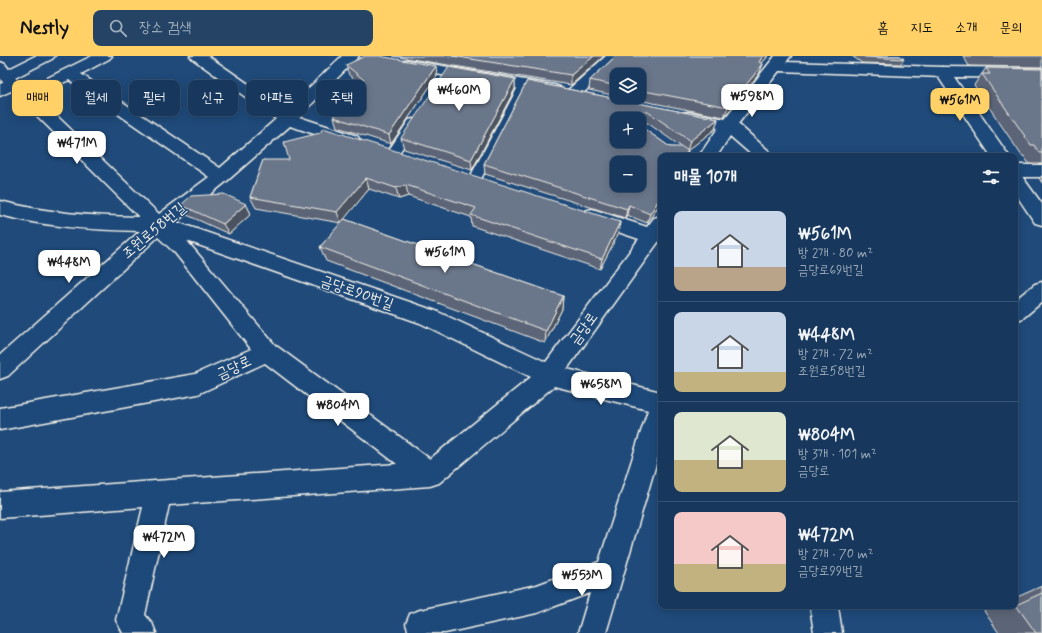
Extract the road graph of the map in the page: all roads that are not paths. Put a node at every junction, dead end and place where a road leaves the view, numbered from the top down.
1 (47, 56) edge
2 (104, 56) edge
3 (198, 56) edge
4 (357, 56) edge
5 (615, 56) edge
6 (779, 61) edge
7 (394, 62) edge
8 (944, 72) junction
9 (70, 73) junction
10 (1042, 73) edge
11 (5, 79) edge
12 (56, 80) edge
13 (524, 85) junction
14 (670, 113) edge
15 (418, 115) edge
16 (48, 116) edge
17 (287, 119) junction
18 (729, 125) junction
19 (388, 151) joint
20 (710, 153) edge
21 (761, 153) edge
22 (998, 153) edge
23 (1018, 170) edge
24 (1042, 171) edge
25 (221, 177) junction
26 (475, 179) edge
27 (1018, 183) edge
28 (0, 208) edge
29 (578, 212) edge
30 (1042, 218) edge
31 (160, 224) junction
32 (657, 230) edge
33 (1042, 290) edge
34 (1018, 310) edge
35 (267, 352) junction
36 (0, 369) edge
37 (550, 376) junction
38 (658, 402) edge
39 (658, 417) edge
40 (0, 419) edge
41 (430, 474) junction
42 (159, 493) junction
43 (0, 505) edge
44 (610, 572) junction
45 (824, 609) edge
46 (420, 624) dead end
47 (142, 633) edge
48 (592, 633) edge
49 (828, 633) edge

1 - 11 street
2 - 9 street
3 - 17 street
4 - 17 street, 조원로58번길
5 - 13 street
6 - 8 street
6 - 18 street
7 - 13 street
8 - 10 street
8 - 22 street
9 - 12 street
9 - 25 street
13 - 26 lane
14 - 18 street
15 - 19 lane
16 - 31 street, 금당로90번길
17 - 19 street
17 - 25 street, 조원로58번길
18 - 20 street
18 - 21 street
23 - 24 street
25 - 31 street, 조원로58번길
27 - 30 street
28 - 31 street, 금당로90번길
29 - 32 street, 금당로
31 - 35 street, 금당로90번길
31 - 36 street, 조원로58번길
31 - 37 street, 금당로90번길
32 - 37 street, 금당로
33 - 34 street
35 - 40 street, 금당로
35 - 41 street, 금당로
37 - 38 street, 금당로90번길
37 - 41 street, 금당로
39 - 44 street
41 - 42 street
42 - 43 street
42 - 47 street
44 - 46 street
44 - 48 street
45 - 49 street

